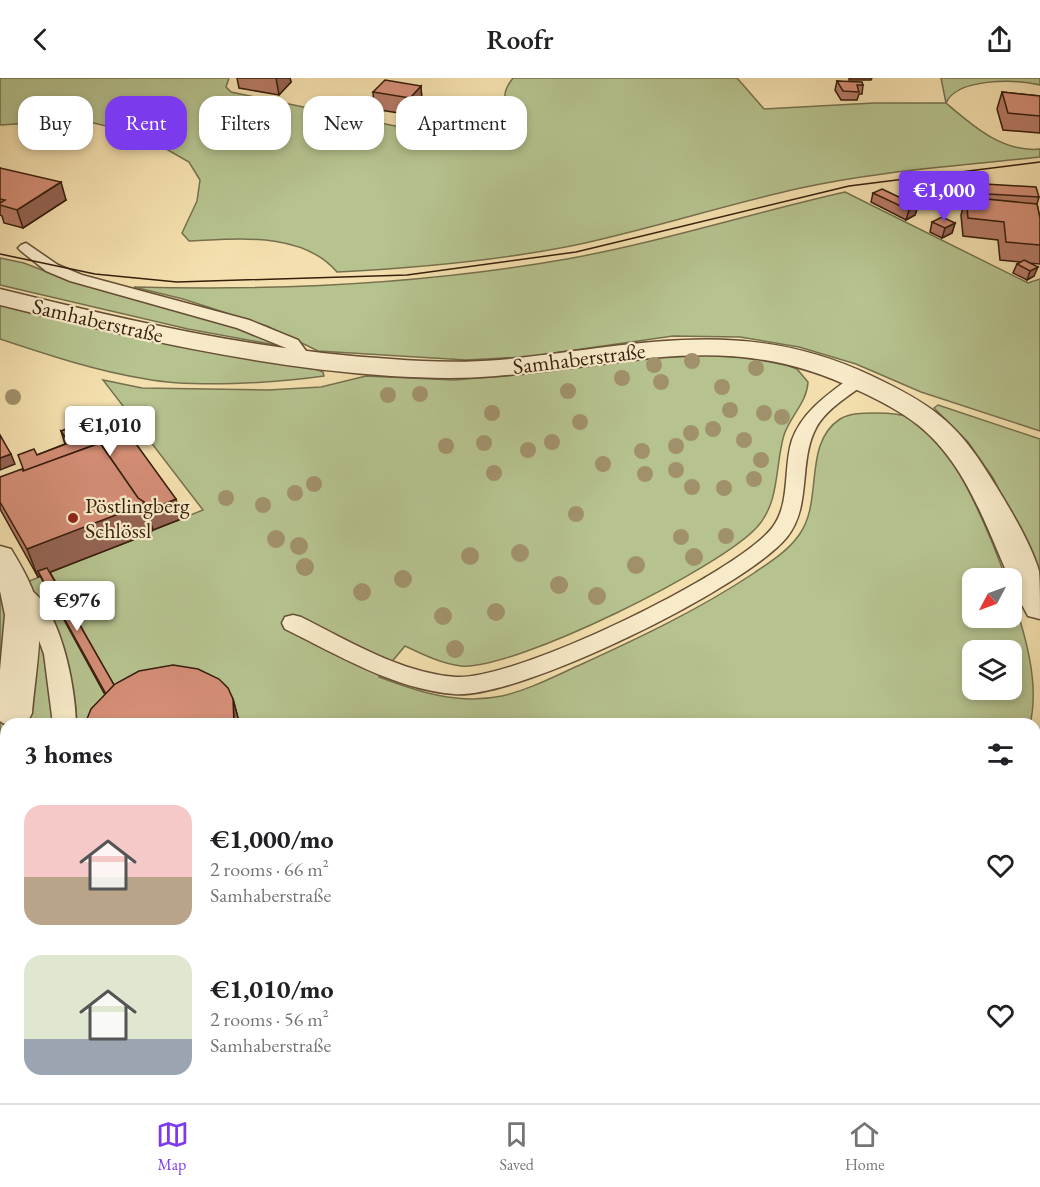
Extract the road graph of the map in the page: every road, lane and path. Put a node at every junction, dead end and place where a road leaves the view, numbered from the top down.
1 (26, 248) dead end
2 (0, 297) edge
3 (297, 358) junction
4 (860, 379) junction
5 (0, 557) edge
6 (16, 589) junction
7 (1040, 608) edge
8 (292, 623) dead end
9 (14, 713) dead end
10 (65, 718) edge

1 - 3 lane
2 - 3 street, Samhaberstraße
3 - 4 street, Samhaberstraße
4 - 7 street, Samhaberstraße
4 - 8 lane
5 - 6 street
6 - 9 street
6 - 10 lane

